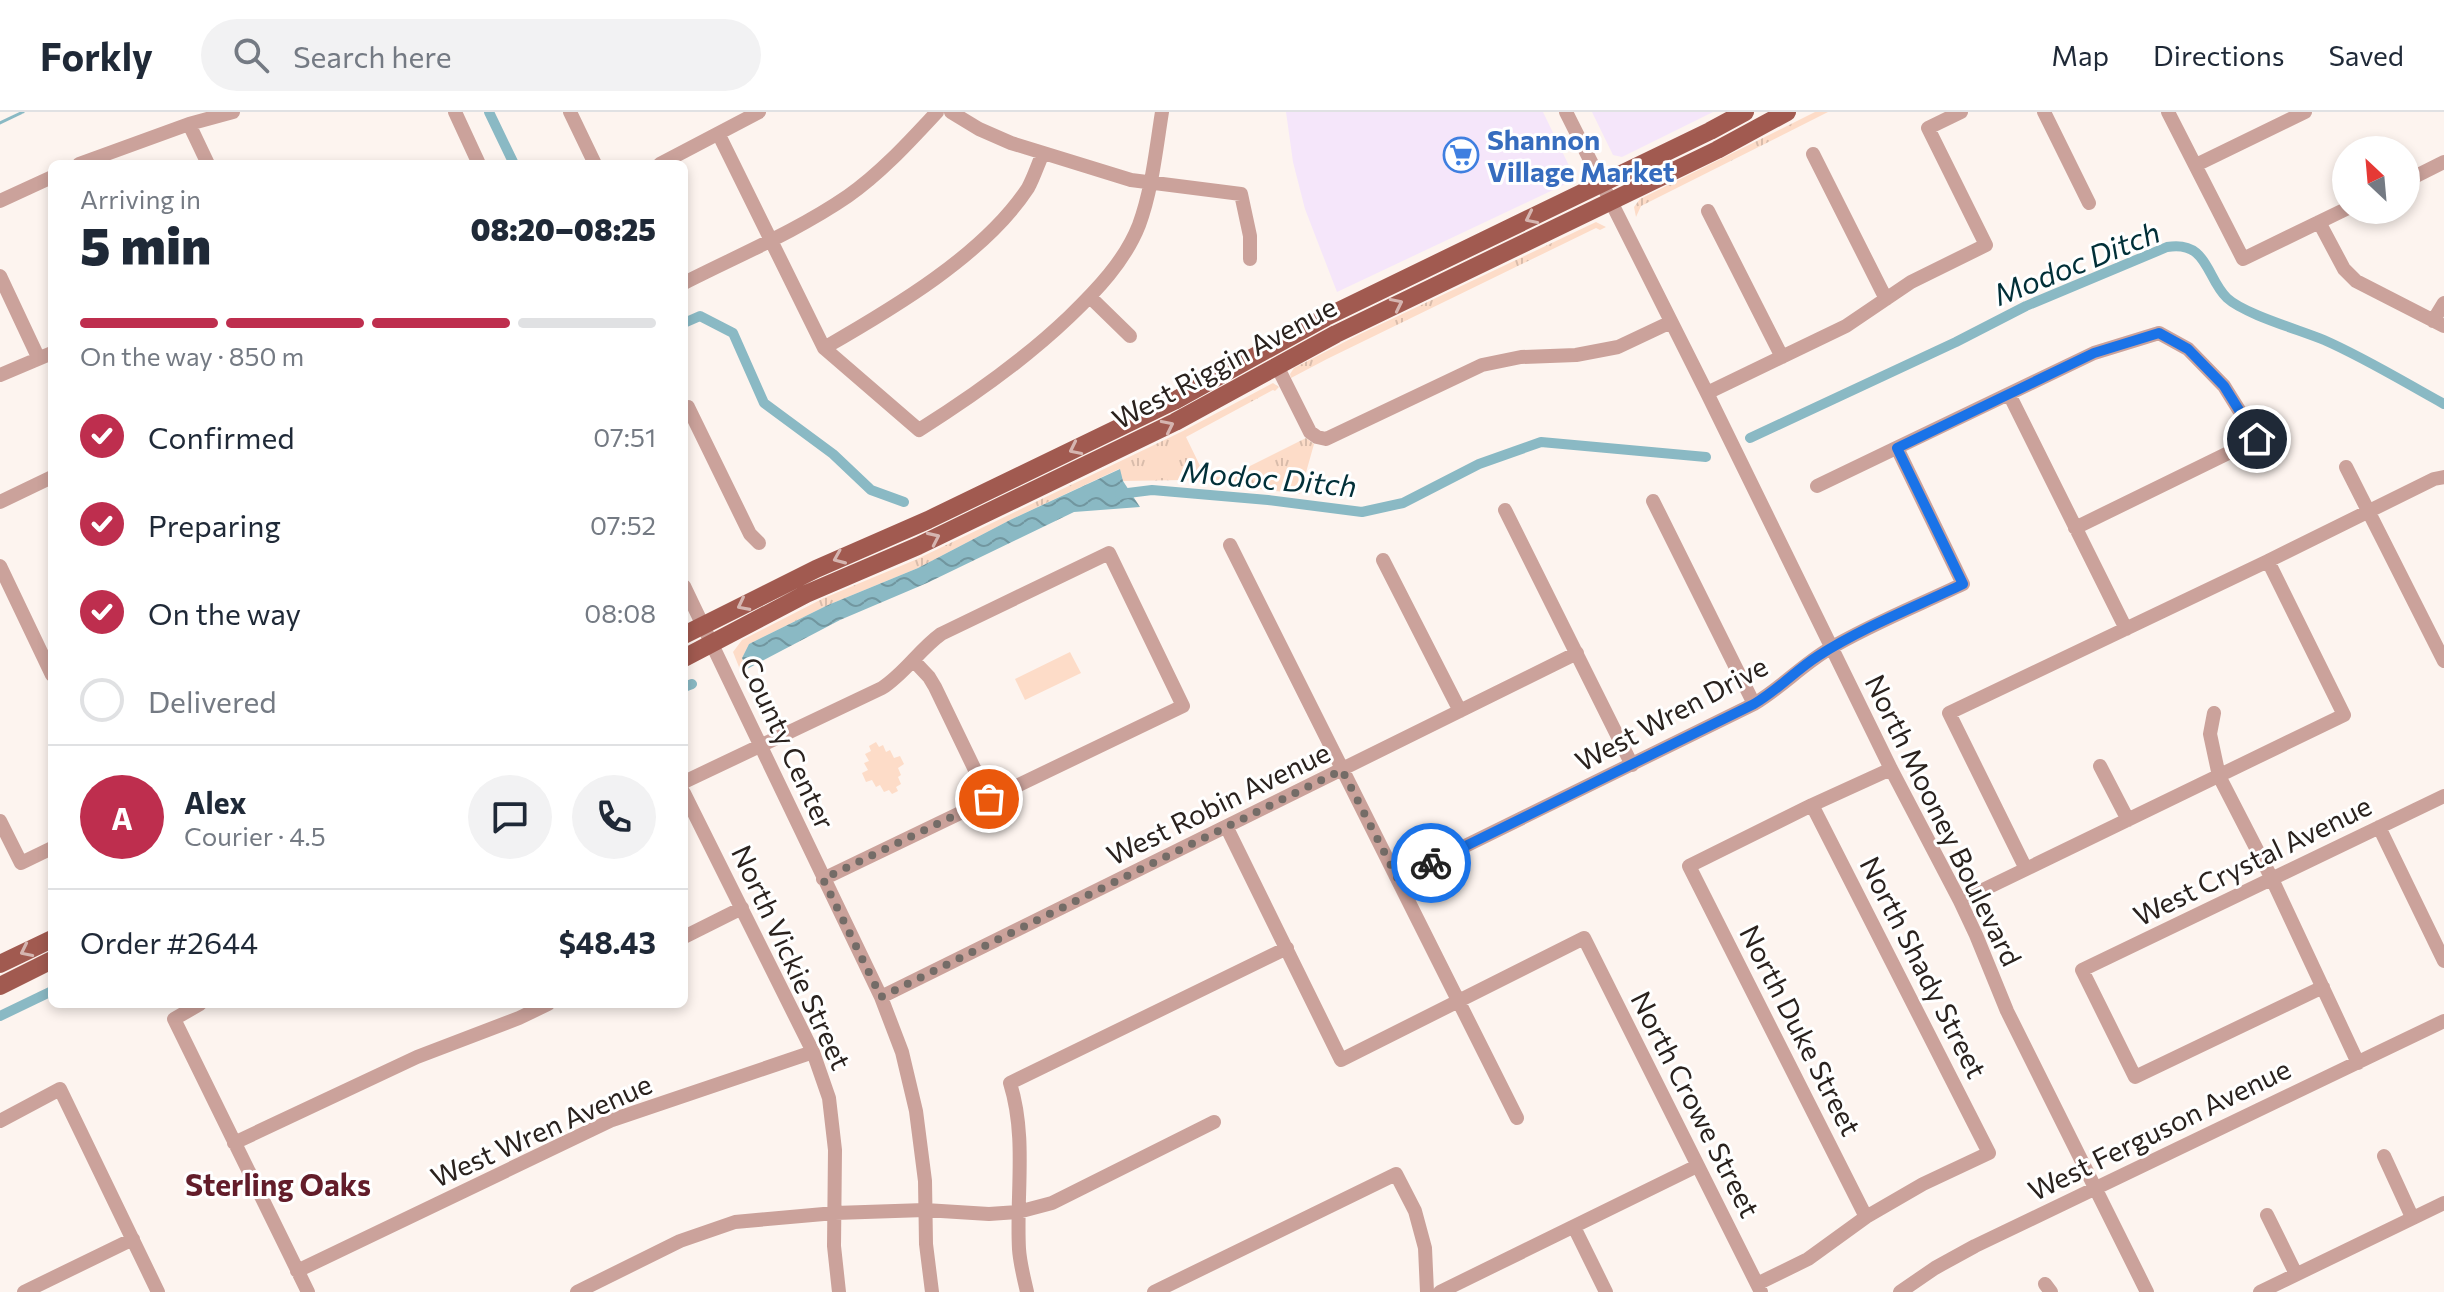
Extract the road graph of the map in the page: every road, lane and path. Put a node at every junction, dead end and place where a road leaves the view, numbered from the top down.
1 (233, 112) edge
2 (455, 112) edge
3 (570, 112) edge
4 (759, 112) edge
5 (937, 112) edge
6 (951, 112) edge
7 (1162, 112) edge
8 (1566, 112) edge
9 (1745, 112) edge
10 (1787, 112) edge
11 (1961, 112) edge
12 (2044, 112) edge
13 (2168, 112) edge
14 (2305, 112) edge
15 (189, 124) junction
16 (719, 135) junction
17 (1043, 153) junction
18 (1813, 154) dead end
19 (90, 160) edge
20 (206, 160) edge
21 (477, 160) edge
22 (593, 160) edge
23 (668, 160) edge
24 (2444, 162) edge
25 (2196, 165) junction
26 (2420, 174) edge
27 (48, 179) edge
28 (1150, 182) junction
29 (1606, 192) junction
30 (0, 201) edge
31 (2089, 203) dead end
32 (1708, 211) dead end
33 (2332, 216) edge
34 (2319, 222) junction
35 (771, 239) junction
36 (1250, 259) dead end
37 (0, 276) edge
38 (688, 281) edge
39 (1090, 297) junction
40 (1886, 299) junction
41 (2444, 303) edge
42 (1671, 322) junction
43 (2439, 323) edge
44 (1130, 336) dead end
45 (824, 348) junction
46 (45, 355) edge
47 (1782, 357) junction
48 (1277, 366) junction
49 (0, 375) edge
50 (1707, 393) junction
51 (2009, 394) junction
52 (688, 412) edge
53 (1897, 448) junction
54 (2346, 467) dead end
55 (2444, 477) edge
56 (48, 479) edge
57 (1817, 486) dead end
58 (1653, 501) dead end
59 (0, 502) edge
60 (1505, 510) dead end
61 (2370, 511) junction
62 (2075, 528) junction
63 (759, 543) dead end
64 (1230, 545) dead end
65 (1383, 560) dead end
66 (2268, 561) junction
67 (0, 566) edge
68 (688, 594) edge
69 (703, 625) junction
70 (2126, 629) junction
71 (688, 633) edge
72 (712, 644) junction
73 (1832, 647) junction
74 (1577, 653) junction
75 (688, 656) edge
76 (913, 660) junction
77 (2444, 661) edge
78 (48, 667) edge
79 (1754, 704) junction
80 (1460, 711) junction
81 (2214, 713) dead end
82 (760, 746) junction
83 (1632, 765) junction
84 (2100, 766) dead end
85 (1891, 769) junction
86 (1342, 770) junction
87 (2219, 776) junction
88 (688, 780) edge
89 (2444, 796) edge
90 (989, 799) junction
91 (688, 801) edge
92 (1812, 805) junction
93 (2128, 820) junction
94 (0, 821) edge
95 (2379, 827) junction
96 (1227, 828) junction
97 (48, 850) edge
98 (2026, 869) junction
99 (823, 879) junction
100 (1398, 879) junction
101 (2272, 879) junction
102 (1960, 901) junction
103 (742, 908) junction
104 (688, 935) edge
105 (48, 941) edge
106 (1287, 948) junction
107 (2444, 961) edge
108 (48, 962) edge
109 (0, 964) edge
110 (0, 986) edge
111 (2323, 987) junction
112 (881, 997) junction
113 (1459, 1001) junction
114 (193, 1008) edge
115 (540, 1008) edge
116 (2444, 1021) edge
117 (813, 1052) junction
118 (2358, 1063) junction
119 (1517, 1118) dead end
120 (0, 1121) edge
121 (1214, 1122) dead end
122 (234, 1143) junction
123 (2384, 1156) dead end
124 (1697, 1166) junction
125 (2094, 1188) junction
126 (2444, 1203) edge
127 (925, 1210) junction
128 (1018, 1212) junction
129 (835, 1213) junction
130 (2267, 1215) dead end
131 (1866, 1217) junction
132 (2412, 1217) junction
133 (1574, 1227) junction
134 (133, 1239) junction
135 (297, 1271) junction
136 (2296, 1274) junction
137 (1759, 1288) edge
138 (24, 1292) edge
139 (158, 1292) edge
140 (308, 1292) edge
141 (577, 1292) edge
142 (839, 1292) edge
143 (932, 1292) edge
144 (1027, 1292) edge
145 (1154, 1292) edge
146 (1427, 1292) edge
147 (1440, 1292) edge
148 (1606, 1292) edge
149 (1900, 1292) edge
150 (2147, 1292) edge
151 (2260, 1292) edge

1 - 15 street
2 - 21 street
3 - 22 street
4 - 16 street
5 - 35 street
6 - 17 street
7 - 28 street
8 - 29 street, North Mooney Boulevard
9 - 29 main road, West Riggin Avenue
10 - 29 main road, West Riggin Avenue
11 - 40 street
12 - 31 street
13 - 25 street
14 - 25 street
15 - 19 street
15 - 20 street
16 - 23 street
16 - 35 street
17 - 28 street
17 - 45 street
18 - 40 street
24 - 26 street
25 - 34 street
27 - 30 street
28 - 36 street
28 - 39 street
29 - 42 street, North Mooney Boulevard
48 -> 29 main road, West Riggin Avenue
29 -> 69 main road, West Riggin Avenue
32 - 47 street
33 - 34 street
34 - 43 street
35 - 38 street
35 - 45 street
37 - 46 street
39 - 44 street
39 - 45 street
40 - 47 street
41 - 43 street
42 - 48 street
42 - 50 street, North Mooney Boulevard
46 - 49 street
47 - 50 street
72 -> 48 main road, West Riggin Avenue
50 - 73 street, North Mooney Boulevard
51 - 53 street
51 - 62 street
51 - 62 street
52 - 63 street
53 - 57 street
53 - 73 street, West Wren Drive
54 - 61 street
55 - 61 street
56 - 59 street
58 - 79 street
60 - 74 street
61 - 66 street
61 - 77 street
62 - 70 street
64 - 86 street
65 - 80 street
66 - 70 street
66 - 87 street
67 - 78 street
68 - 69 street, County Center
69 - 71 main road, West Riggin Avenue
69 - 72 street, County Center
70 - 98 street
72 - 75 main road, West Riggin Avenue
72 - 82 street, County Center
73 - 79 street, West Wren Drive
73 - 85 street, North Mooney Boulevard
74 - 80 street, West Robin Avenue
74 - 83 street
76 - 82 street
76 - 90 street
76 - 90 street
79 - 83 street, West Wren Drive
80 - 86 street, West Robin Avenue
81 - 87 street
82 - 88 street
82 - 99 street, County Center
83 - 100 street, West Wren Drive
84 - 93 street
85 - 92 street
85 - 102 street, North Mooney Boulevard
86 - 96 street, West Robin Avenue
86 - 100 street
87 - 93 street
87 - 101 street
89 - 95 street, West Crystal Avenue
90 - 99 street
91 - 103 street, North Vickie Street
92 - 131 street, North Shady Street
92 - 131 street, North Duke Street
93 - 98 street
94 - 97 street
95 - 101 street, West Crystal Avenue
95 - 107 street
96 - 106 street
96 - 112 street, West Robin Avenue
98 - 102 street
99 - 112 street, County Center
100 - 113 street
101 - 111 street
101 - 111 street, West Crystal Avenue
102 - 125 street, North Mooney Boulevard
103 - 104 street
103 - 117 street, North Vickie Street
105 -> 109 main road
106 - 113 street
106 - 128 street
108 - 110 main road
111 - 118 street
112 - 127 street, County Center
113 - 119 street
113 - 124 street, North Crowe Street
114 - 122 street
115 - 122 street
116 - 118 street, West Ferguson Avenue
117 - 129 street, North Vickie Street
117 - 135 street, West Wren Avenue
118 - 125 street, West Ferguson Avenue
120 - 134 street
121 - 128 street
122 - 135 street
123 - 132 street
124 - 133 street
124 - 137 street, North Crowe Street
125 - 149 street, West Ferguson Avenue
125 - 150 street, North Mooney Boulevard
126 - 132 street
127 - 128 street
127 - 129 street
127 - 143 street, County Center
128 - 144 street
129 - 141 street
129 - 142 street, North Vickie Street
130 - 136 street
131 - 137 street
132 - 136 street
133 - 147 street
133 - 148 street
134 - 138 street
134 - 139 street
135 - 140 street
136 - 151 street
145 - 146 street

